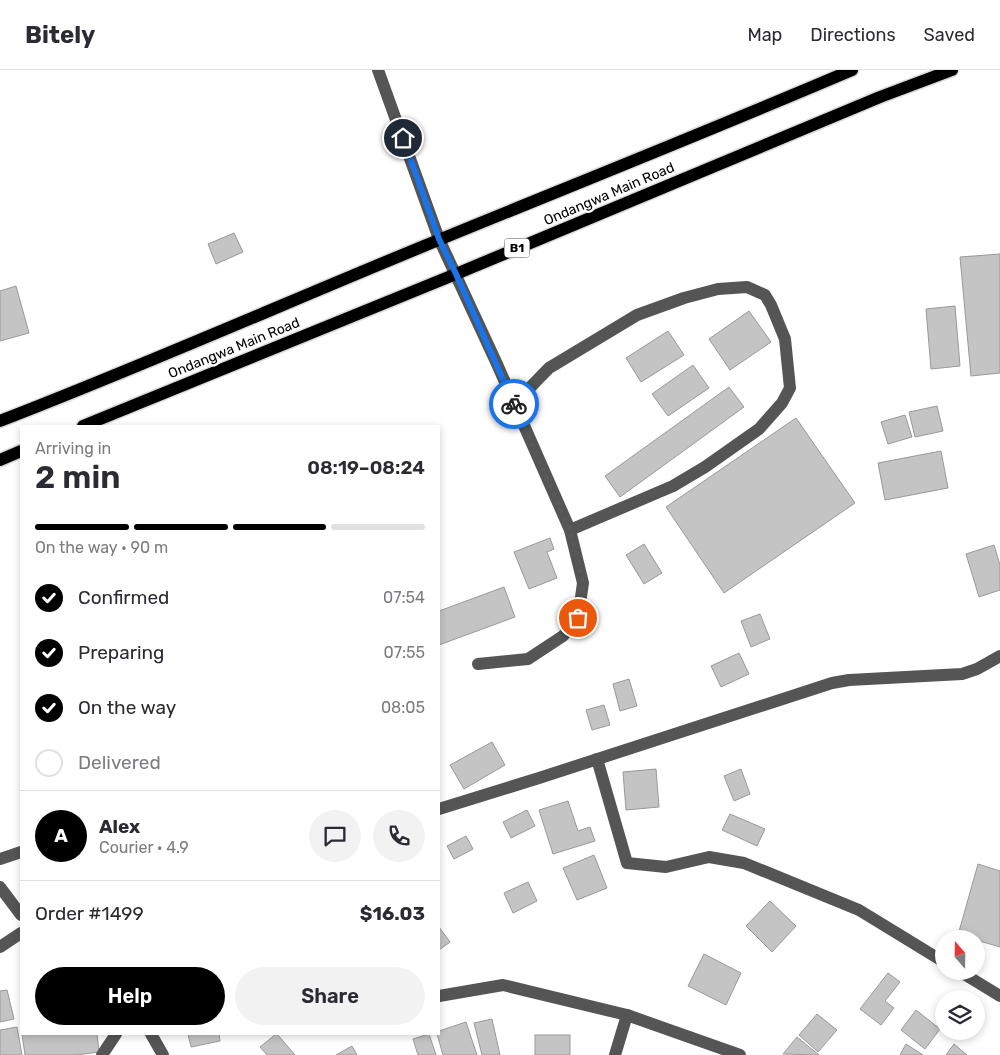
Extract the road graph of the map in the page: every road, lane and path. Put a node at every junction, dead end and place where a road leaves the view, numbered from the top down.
1 (378, 70) edge
2 (852, 70) edge
3 (952, 70) edge
4 (439, 239) junction
5 (456, 274) junction
6 (514, 404) junction
7 (0, 421) edge
8 (85, 425) edge
9 (20, 452) edge
10 (0, 460) edge
11 (570, 530) junction
12 (1000, 656) edge
13 (478, 664) dead end
14 (597, 759) junction
15 (440, 809) edge
16 (20, 852) edge
17 (0, 859) edge
18 (0, 887) edge
19 (20, 914) edge
20 (20, 934) edge
21 (0, 947) edge
22 (935, 956) edge
23 (974, 980) edge
24 (440, 996) edge
25 (1000, 996) edge
26 (627, 1015) junction
27 (115, 1035) edge
28 (152, 1035) edge
29 (102, 1055) edge
30 (163, 1055) edge
31 (615, 1055) edge
32 (740, 1055) edge

1 - 4 street
2 - 4 main road, Ondangwa Main Road
3 - 5 main road, Ondangwa Main Road / B1
4 - 5 street
4 - 7 main road, Ondangwa Main Road
5 - 6 street
5 - 8 main road, Ondangwa Main Road / B1
6 - 11 street
6 - 11 street
9 - 10 main road
11 - 13 street
12 - 14 street
14 - 15 street
14 - 22 street
16 - 17 street
18 - 19 street
20 - 21 street
23 - 25 street
24 - 26 street
26 - 31 street
26 - 32 street
27 - 29 street
28 - 30 street

